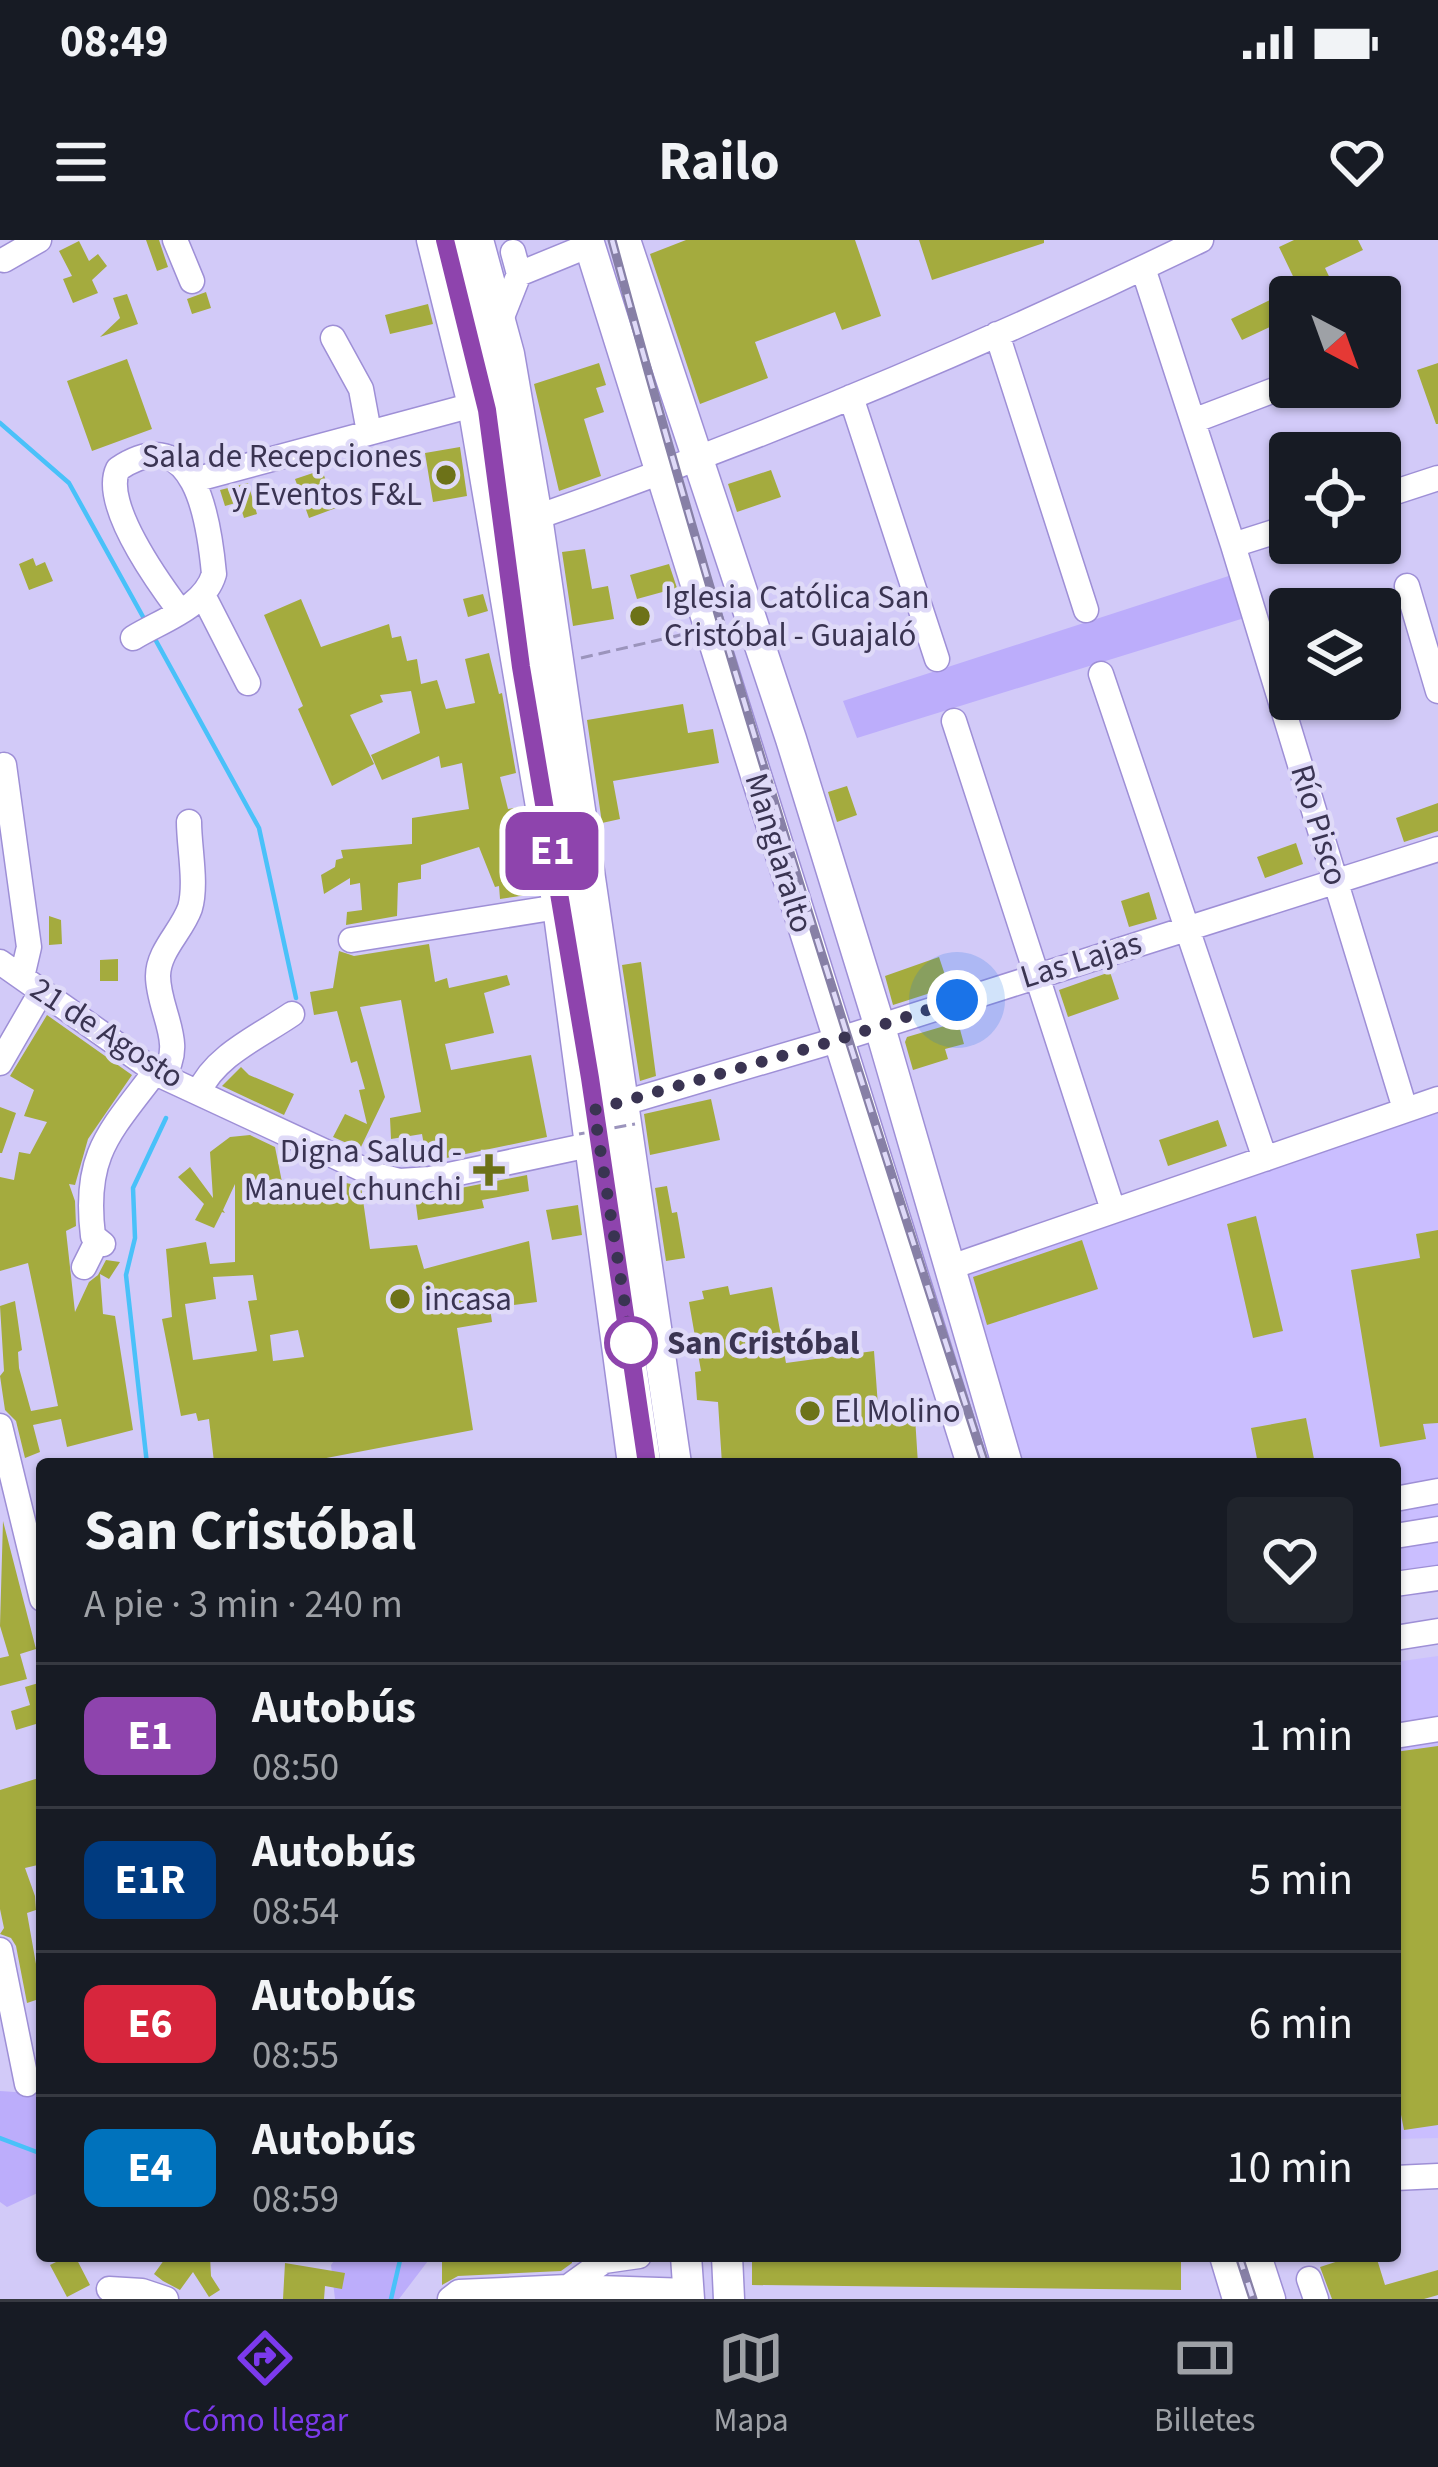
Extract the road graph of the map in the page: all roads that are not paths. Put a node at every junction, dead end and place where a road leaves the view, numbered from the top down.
1 (39, 240) edge
2 (175, 240) edge
3 (432, 240) edge
4 (445, 240) edge
5 (460, 240) edge
6 (478, 240) edge
7 (625, 240) edge
8 (1201, 240) edge
9 (589, 243) edge
10 (556, 248) edge
11 (4, 260) dead end
12 (1144, 268) junction
13 (192, 280) dead end
14 (500, 322) junction
15 (997, 334) junction
16 (333, 338) dead end
17 (1269, 392) edge
18 (850, 397) junction
19 (473, 405) junction
20 (1193, 421) junction
21 (369, 432) junction
22 (696, 461) junction
23 (659, 474) junction
24 (1438, 478) edge
25 (194, 480) junction
26 (1401, 490) edge
27 (537, 517) junction
28 (1269, 533) edge
29 (1233, 545) junction
30 (1407, 586) dead end
31 (204, 597) junction
32 (1086, 610) dead end
33 (170, 615) junction
34 (133, 638) dead end
35 (937, 659) dead end
36 (1101, 674) dead end
37 (248, 683) dead end
38 (1438, 691) edge
39 (954, 721) dead end
40 (4, 765) dead end
41 (189, 822) dead end
42 (1438, 849) edge
43 (1336, 880) junction
44 (558, 908) junction
45 (1186, 928) junction
46 (351, 940) dead end
47 (0, 962) edge
48 (1034, 975) junction
49 (32, 985) junction
50 (292, 1014) dead end
51 (879, 1024) junction
52 (837, 1040) junction
53 (0, 1063) edge
54 (159, 1074) junction
55 (199, 1093) junction
56 (1438, 1099) edge
57 (1405, 1109) junction
58 (605, 1126) junction
59 (1265, 1159) junction
60 (1113, 1210) junction
61 (84, 1267) dead end
62 (948, 1268) junction
63 (0, 1426) edge
64 (633, 1458) edge
65 (646, 1458) edge
66 (663, 1458) edge
67 (675, 1458) edge
68 (970, 1458) edge
69 (1005, 1458) edge
70 (1438, 1491) edge
71 (1401, 1497) edge
72 (1438, 1528) edge
73 (1401, 1535) edge
74 (36, 1574) edge
75 (1438, 1577) edge
76 (1401, 1583) edge
77 (1438, 1631) edge
78 (1401, 1637) edge
79 (1438, 1729) edge
80 (1401, 1735) edge
81 (0, 1950) edge
82 (34, 2082) edge
83 (0, 2085) edge
84 (1438, 2176) edge
85 (1401, 2178) edge
86 (603, 2262) edge
87 (688, 2262) edge
88 (697, 2262) edge
89 (713, 2262) edge
90 (727, 2262) edge
91 (1227, 2262) edge
92 (1258, 2262) edge
93 (568, 2287) junction
94 (109, 2289) dead end
95 (698, 2297) edge
96 (166, 2299) edge
97 (450, 2299) edge
98 (729, 2299) edge
99 (1238, 2299) edge
100 (1270, 2299) edge

1 - 11 street
2 - 13 street
3 - 19 main road
4 - 58 street
5 - 58 street
6 - 14 main road
7 - 22 main road, Manglaralto
8 - 12 street
9 - 10 street
9 - 23 main road, Manglaralto
10 - 14 street
12 - 15 street
12 - 20 street, Río Pisco
14 - 27 main road
15 - 18 street
15 - 32 street
16 - 21 street
17 - 20 street
18 - 22 street
18 - 35 street
19 - 21 street
19 - 44 main road
20 - 29 street, Río Pisco
21 - 25 street
22 - 23 street
22 - 51 main road, Manglaralto
23 - 27 street
23 - 52 main road, Manglaralto
24 - 26 street
25 - 31 street
25 - 33 street
27 - 58 main road
28 - 29 street
29 - 43 street, Río Pisco
30 - 38 street
31 - 33 street
31 - 37 street
33 - 34 street
36 - 45 street
39 - 48 street
40 - 49 street
41 - 54 street
42 - 43 street, Las Lajas
43 - 45 street, Las Lajas
43 - 57 street, Río Pisco
44 - 46 street
44 - 58 main road
45 - 48 street, Las Lajas
45 - 59 street
47 - 49 street, 21 de Agosto
48 - 51 street, Las Lajas
48 - 60 street
49 - 53 street
49 - 54 street, 21 de Agosto
50 - 55 street
51 - 52 street, Las Lajas
51 - 62 main road, Manglaralto
52 - 58 street, Las Lajas
52 - 68 main road, Manglaralto
54 - 55 street, 21 de Agosto
54 - 61 street
55 - 58 street, 21 de Agosto
56 - 57 street
57 - 59 street
58 - 64 main road
58 - 65 street
58 - 66 street
58 - 67 main road
59 - 60 street
60 - 62 street
62 - 69 main road, Manglaralto
63 - 74 street
70 - 71 street
72 - 73 street
75 - 76 street
77 - 78 street
79 - 80 street
81 - 82 street
82 - 83 street
84 - 85 street
86 - 93 street
87 - 95 main road
88 - 95 street
89 - 95 street
90 - 98 main road
91 - 99 main road
92 - 100 main road
93 - 95 street
93 - 97 street
94 - 96 street

